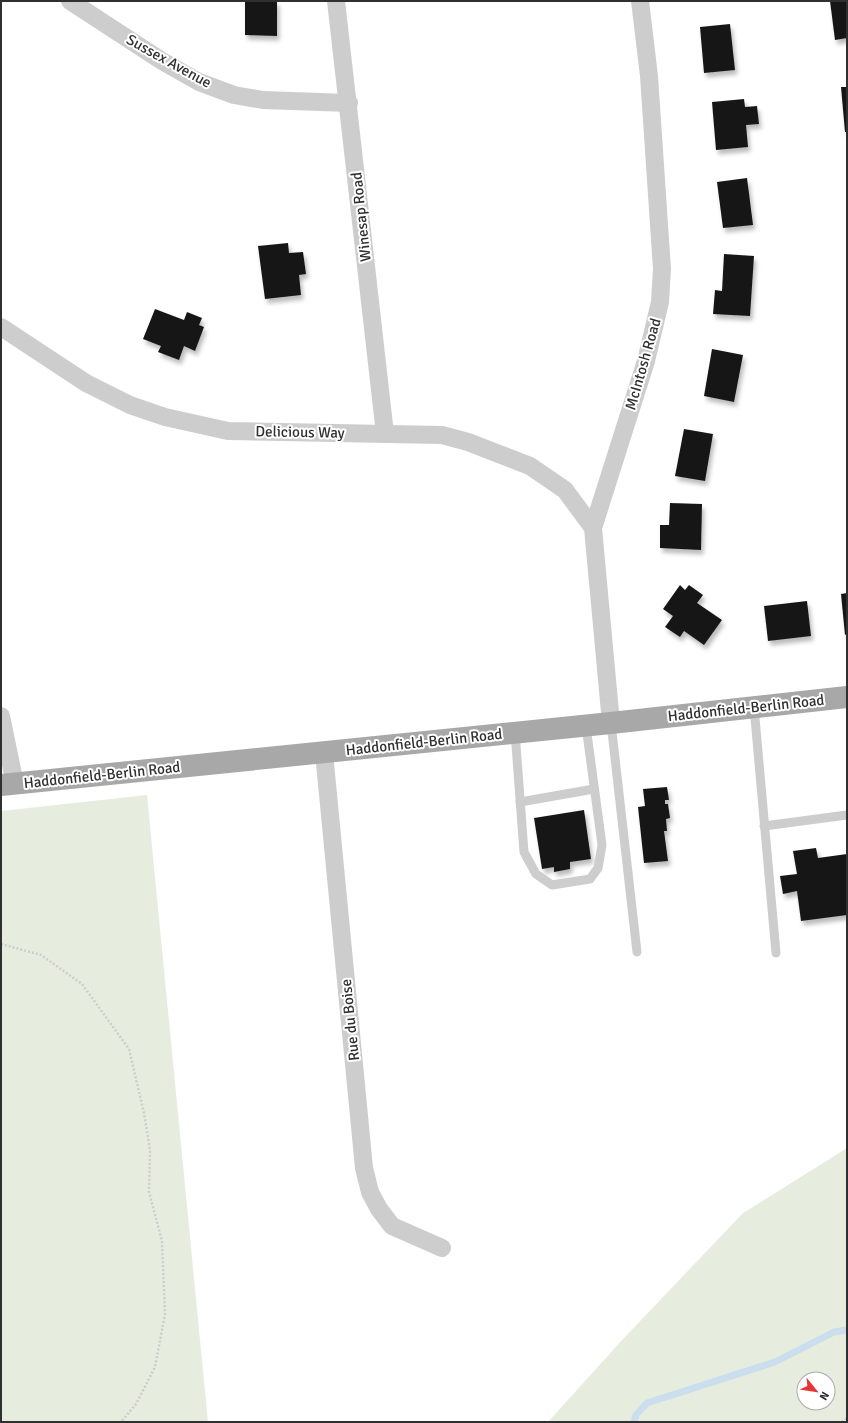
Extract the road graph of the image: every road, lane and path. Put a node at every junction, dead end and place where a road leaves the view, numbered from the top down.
1 (70, 1) edge
2 (336, 1) edge
3 (640, 1) edge
4 (349, 103) junction
5 (1, 327) edge
6 (385, 434) junction
7 (593, 528) junction
8 (847, 697) edge
9 (754, 707) junction
10 (1, 716) edge
11 (610, 723) junction
12 (586, 725) junction
13 (515, 732) junction
14 (324, 753) junction
15 (8, 784) edge
16 (594, 789) junction
17 (520, 802) junction
18 (847, 816) edge
19 (764, 826) junction
20 (1, 944) edge
21 (637, 952) dead end
22 (776, 953) dead end
23 (442, 1248) dead end
24 (847, 1418) edge
25 (121, 1422) edge
26 (842, 1422) edge

1 - 4 street, Sussex Avenue
2 - 4 street, Winesap Road
3 - 7 street, McIntosh Road
4 - 6 street, Winesap Road
5 - 6 street, Delicious Way
6 - 7 street, Delicious Way
7 - 11 street, McIntosh Road
8 - 9 main road, Haddonfield-Berlin Road
9 - 11 main road, Haddonfield-Berlin Road
9 - 19 lane
10 - 15 street
11 - 12 main road, Haddonfield-Berlin Road
11 - 21 lane
12 - 13 main road, Haddonfield-Berlin Road
12 - 16 lane
13 - 14 main road, Haddonfield-Berlin Road
13 - 17 lane
14 - 15 main road, Haddonfield-Berlin Road
14 - 23 street, Rue du Boise
16 - 17 lane
16 - 17 lane
18 - 19 lane
19 - 22 lane
20 - 25 path
24 - 26 path

